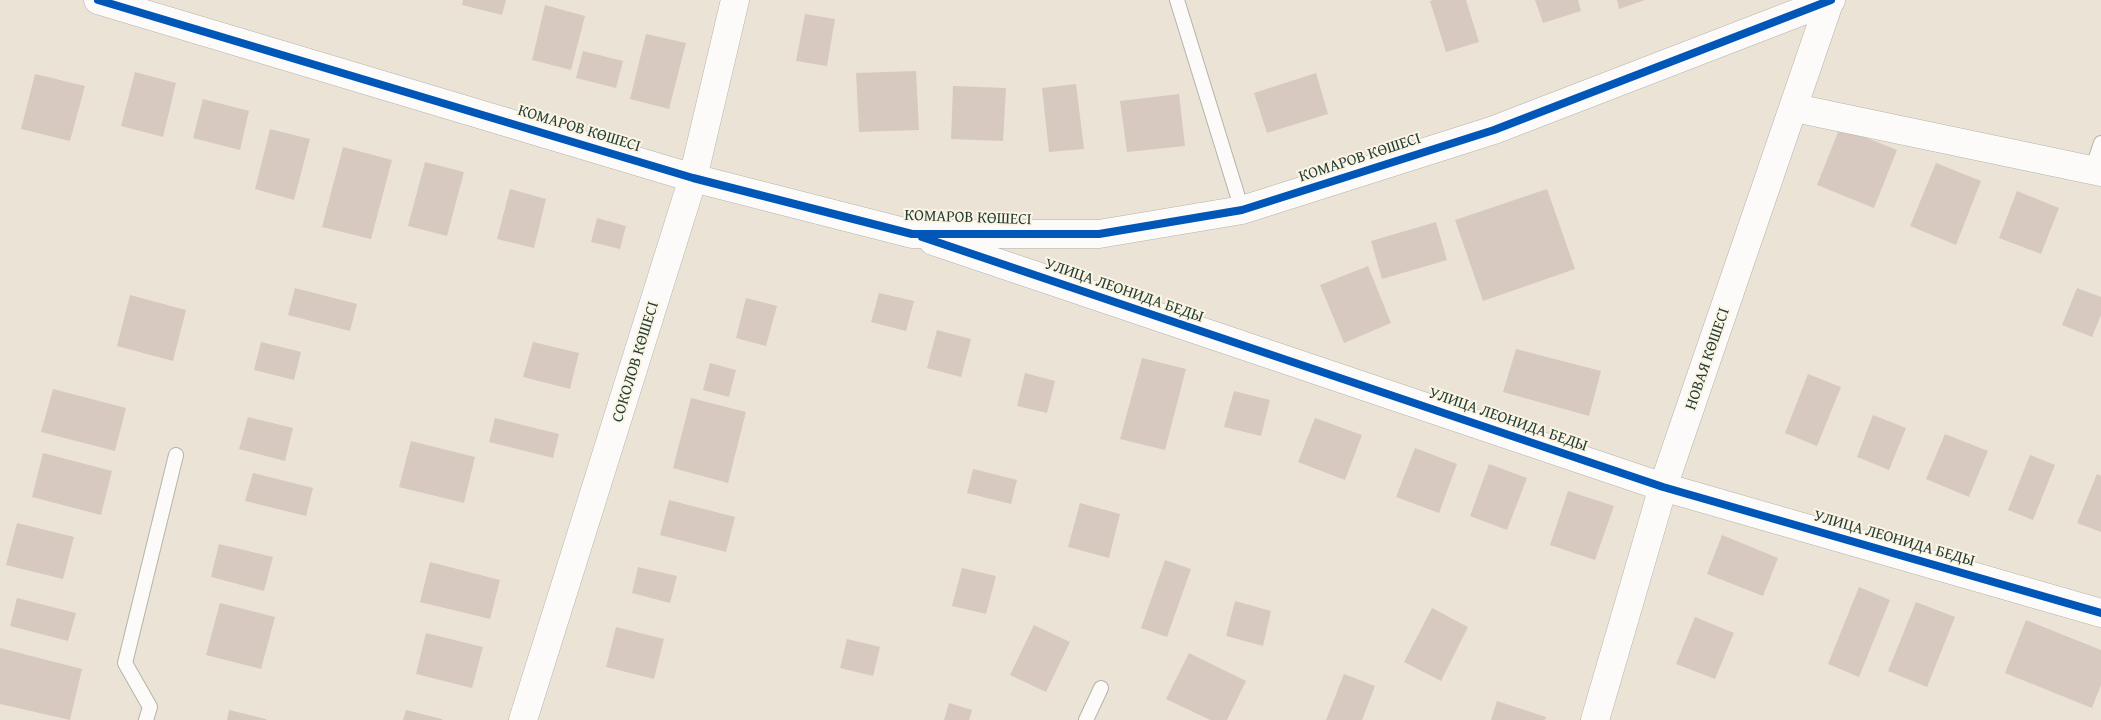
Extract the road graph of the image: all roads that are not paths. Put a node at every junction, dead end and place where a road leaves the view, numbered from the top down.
1 (98, 0) edge
2 (735, 0) edge
3 (1177, 0) edge
4 (1831, 0) edge
5 (1795, 108) junction
6 (2101, 143) edge
7 (2097, 172) edge
8 (693, 178) junction
9 (1242, 210) junction
10 (912, 234) junction
11 (176, 455) dead end
12 (1663, 488) junction
13 (2101, 613) edge
14 (1101, 688) dead end
15 (146, 720) edge
16 (523, 720) edge
17 (1086, 720) edge
18 (1596, 720) edge

1 - 8 street, КОМАРОВ КӨШЕСІ
2 - 8 street, СОКОЛОВ КӨШЕСІ
3 - 9 lane
4 - 5 street, НОВАЯ КӨШЕСІ
4 - 9 street, КОМАРОВ КӨШЕСІ
5 - 7 street
5 - 12 street, НОВАЯ КӨШЕСІ
6 - 7 lane
8 - 10 street, КОМАРОВ КӨШЕСІ
8 - 16 street, СОКОЛОВ КӨШЕСІ
9 - 10 street, КОМАРОВ КӨШЕСІ
10 - 12 street, УЛИЦА ЛЕОНИДА БЕДЫ
11 - 15 lane
12 - 13 street, УЛИЦА ЛЕОНИДА БЕДЫ
12 - 18 street, НОВАЯ КӨШЕСІ
14 - 17 lane

